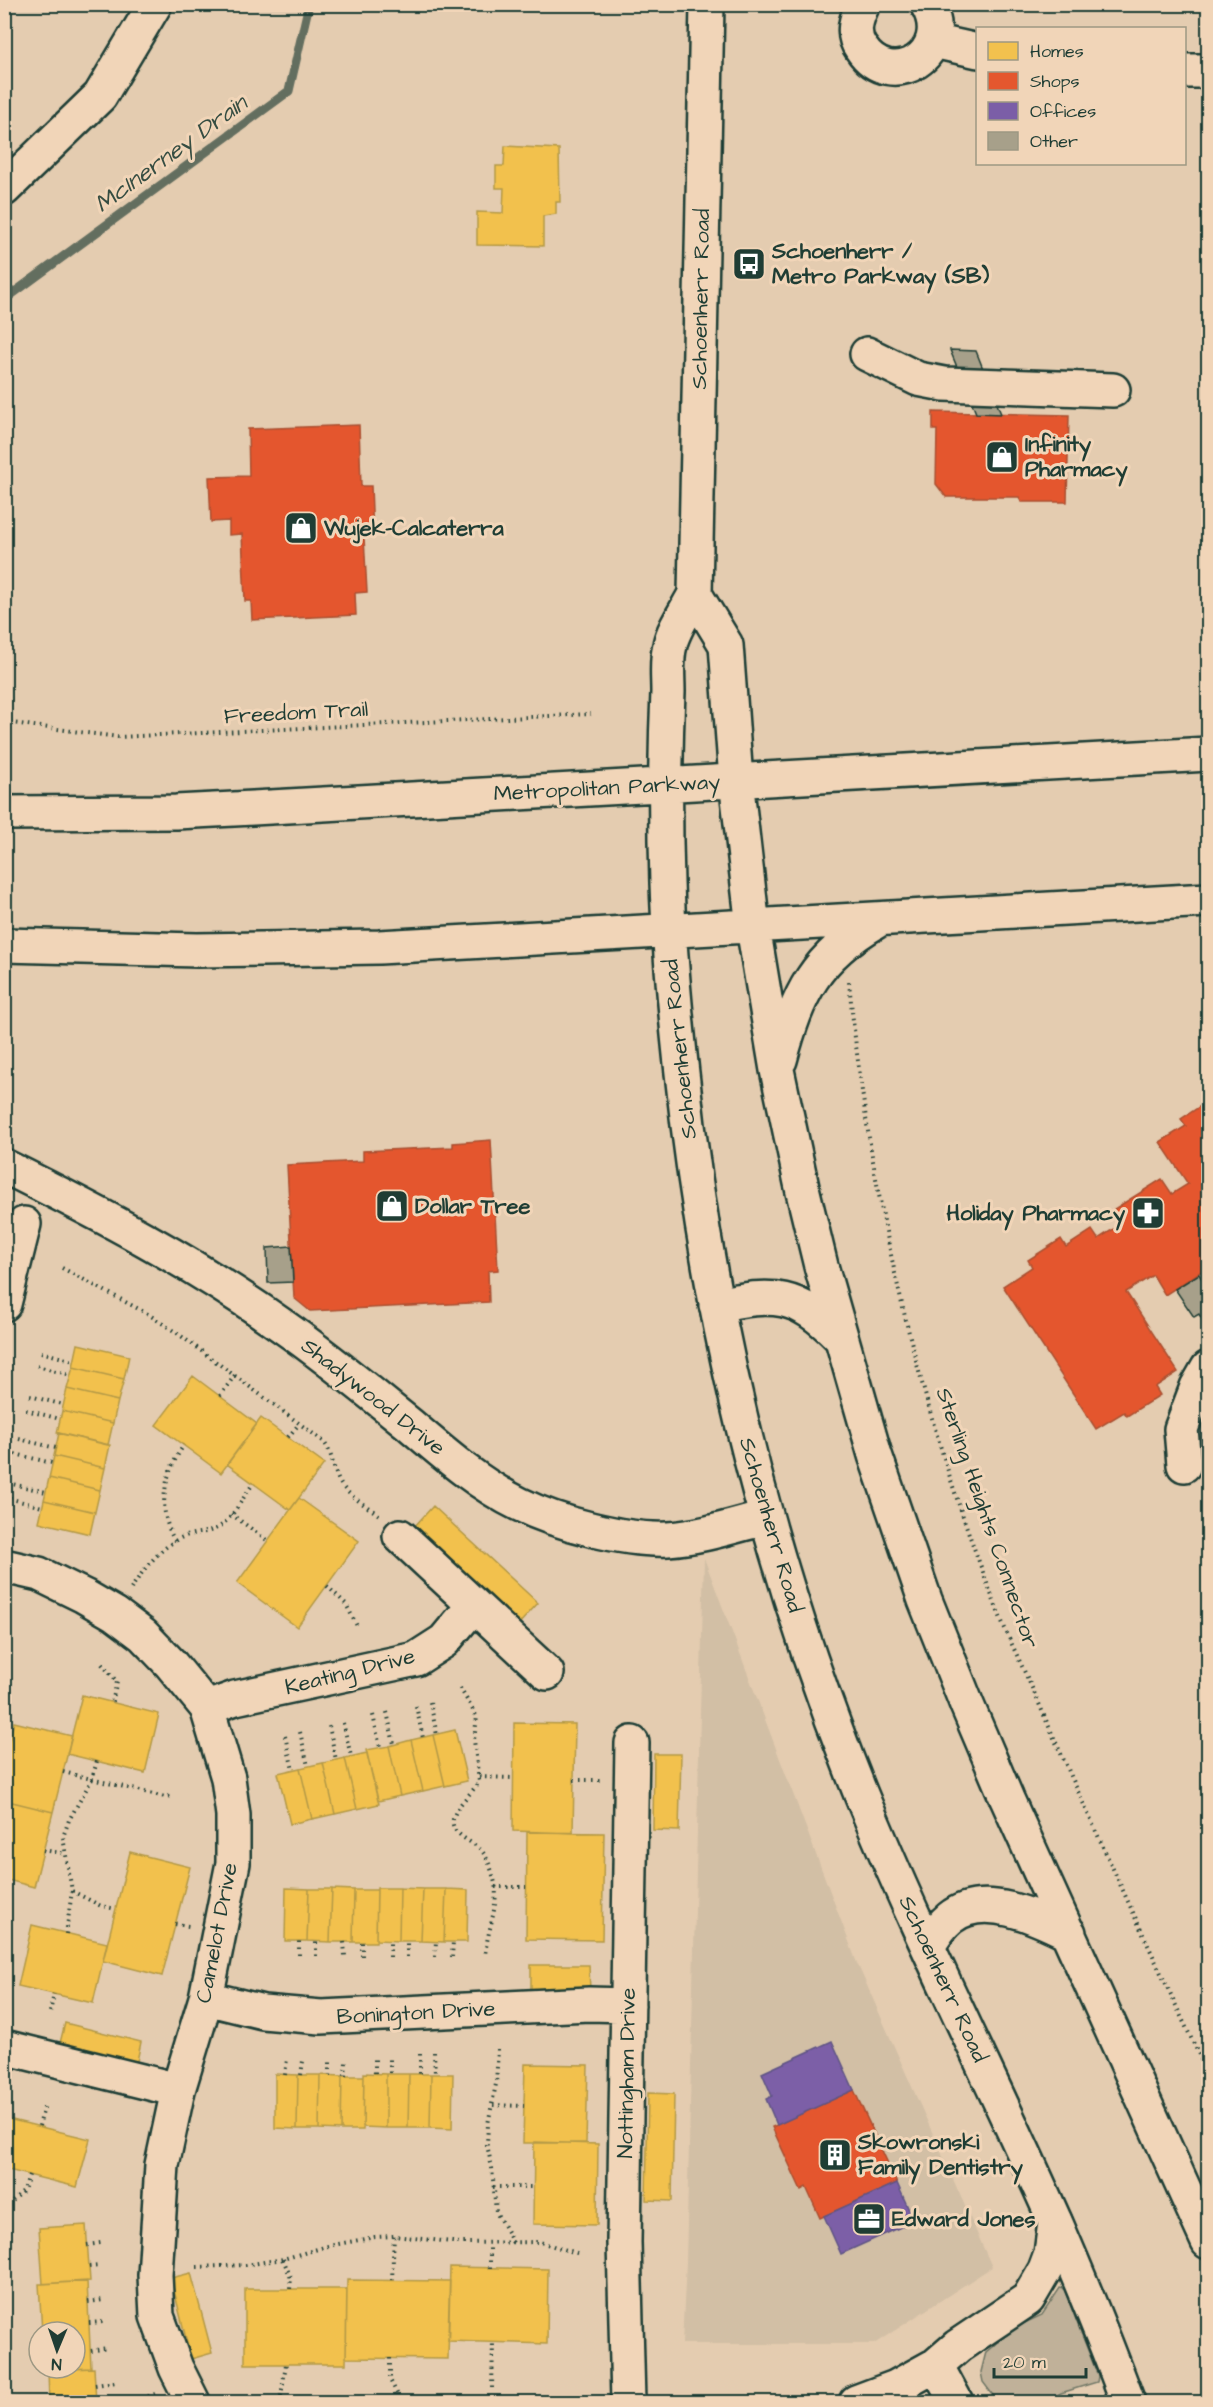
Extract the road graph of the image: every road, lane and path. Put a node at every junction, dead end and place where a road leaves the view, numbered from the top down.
1 (154, 4) edge
2 (707, 4) edge
3 (863, 4) edge
4 (927, 4) edge
5 (933, 41) junction
6 (976, 51) edge
7 (1186, 70) edge
8 (1209, 71) edge
9 (4, 189) edge
10 (867, 354) dead end
11 (1113, 390) dead end
12 (695, 594) junction
13 (591, 714) dead end
14 (4, 722) edge
15 (1209, 754) edge
16 (736, 780) junction
17 (664, 785) junction
18 (4, 813) edge
19 (1209, 900) edge
20 (879, 920) junction
21 (753, 927) junction
22 (668, 931) junction
23 (4, 945) edge
24 (849, 974) dead end
25 (777, 1070) junction
26 (4, 1166) edge
27 (24, 1224) dead end
28 (62, 1268) dead end
29 (4, 1304) edge
30 (716, 1305) junction
31 (840, 1337) junction
32 (41, 1352) dead end
33 (74, 1361) dead end
34 (37, 1366) dead end
35 (1209, 1368) edge
36 (71, 1375) dead end
37 (235, 1375) junction
38 (30, 1396) dead end
39 (220, 1396) dead end
40 (64, 1405) dead end
41 (26, 1410) dead end
42 (60, 1419) dead end
43 (299, 1424) junction
44 (288, 1437) dead end
45 (19, 1439) dead end
46 (184, 1445) dead end
47 (56, 1448) dead end
48 (15, 1454) dead end
49 (52, 1463) dead end
50 (1184, 1465) dead end
51 (8, 1483) dead end
52 (253, 1484) dead end
53 (46, 1492) dead end
54 (4, 1497) edge
55 (42, 1507) dead end
56 (231, 1514) junction
57 (765, 1518) junction
58 (391, 1526) joint
59 (175, 1541) junction
60 (268, 1541) dead end
61 (4, 1566) edge
62 (327, 1586) dead end
63 (129, 1593) dead end
64 (474, 1605) junction
65 (357, 1626) dead end
66 (102, 1664) dead end
67 (547, 1673) dead end
68 (460, 1688) dead end
69 (112, 1702) dead end
70 (430, 1702) dead end
71 (416, 1706) dead end
72 (207, 1708) junction
73 (387, 1712) dead end
74 (373, 1715) dead end
75 (343, 1723) dead end
76 (328, 1726) dead end
77 (300, 1732) dead end
78 (438, 1735) dead end
79 (285, 1736) dead end
80 (423, 1738) dead end
81 (632, 1743) dead end
82 (394, 1744) dead end
83 (380, 1747) dead end
84 (351, 1756) dead end
85 (336, 1760) dead end
86 (97, 1761) dead end
87 (308, 1766) dead end
88 (293, 1770) dead end
89 (63, 1772) dead end
90 (479, 1777) junction
91 (514, 1778) dead end
92 (92, 1779) junction
93 (574, 1780) dead end
94 (606, 1780) dead end
95 (171, 1796) dead end
96 (43, 1850) dead end
97 (66, 1854) junction
98 (495, 1887) junction
99 (526, 1887) dead end
100 (72, 1892) junction
101 (116, 1909) dead end
102 (1069, 1933) junction
103 (66, 1934) dead end
104 (390, 1940) dead end
105 (299, 1941) dead end
106 (316, 1941) dead end
107 (407, 1941) dead end
108 (436, 1941) dead end
109 (453, 1941) dead end
110 (344, 1942) dead end
111 (362, 1942) dead end
112 (928, 1947) junction
113 (299, 1955) dead end
114 (316, 1956) dead end
115 (345, 1956) dead end
116 (362, 1956) dead end
117 (390, 1957) dead end
118 (407, 1957) dead end
119 (435, 1957) dead end
120 (452, 1957) dead end
121 (485, 1957) dead end
122 (54, 1994) dead end
123 (206, 1998) junction
124 (628, 2005) junction
125 (50, 2012) dead end
126 (4, 2047) edge
127 (498, 2049) dead end
128 (434, 2052) dead end
129 (420, 2054) dead end
130 (390, 2058) dead end
131 (287, 2059) dead end
132 (375, 2060) dead end
133 (303, 2061) dead end
134 (330, 2062) dead end
135 (346, 2062) dead end
136 (375, 2073) dead end
137 (390, 2073) dead end
138 (420, 2074) dead end
139 (435, 2074) dead end
140 (1209, 2074) edge
141 (285, 2075) dead end
142 (301, 2075) dead end
143 (330, 2076) dead end
144 (345, 2076) dead end
145 (178, 2090) junction
146 (45, 2104) dead end
147 (493, 2105) junction
148 (524, 2106) dead end
149 (39, 2126) dead end
150 (29, 2175) dead end
151 (493, 2187) junction
152 (533, 2187) dead end
153 (4, 2209) edge
154 (1055, 2222) junction
155 (394, 2236) junction
156 (1209, 2242) edge
157 (101, 2243) dead end
158 (514, 2243) junction
159 (490, 2244) junction
160 (87, 2245) dead end
161 (580, 2254) dead end
162 (283, 2259) junction
163 (100, 2266) dead end
164 (89, 2267) dead end
165 (197, 2267) dead end
166 (490, 2268) dead end
167 (392, 2280) dead end
168 (290, 2289) dead end
169 (103, 2300) dead end
170 (88, 2302) dead end
171 (104, 2322) dead end
172 (89, 2323) dead end
173 (493, 2342) dead end
174 (107, 2348) dead end
175 (91, 2351) dead end
176 (390, 2358) dead end
177 (286, 2364) dead end
178 (936, 2365) junction
179 (116, 2382) dead end
180 (95, 2385) dead end
181 (492, 2388) dead end
182 (161, 2392) dead end
183 (401, 2401) dead end
184 (131, 2403) edge
185 (193, 2403) edge
186 (280, 2403) edge
187 (628, 2403) edge
188 (856, 2403) edge
189 (956, 2403) edge
190 (1128, 2403) edge

1 - 9 main road
2 - 12 main road, Schoenherr Road
3 - 5 main road
4 - 5 main road
5 - 6 main road
7 - 8 main road
10 - 11 main road
12 - 16 main road
12 - 17 main road, Schoenherr Road
13 - 14 path, Freedom Trail
15 - 16 main road, Metropolitan Parkway
16 - 17 main road, Metropolitan Parkway
16 - 21 main road
17 - 18 main road, Metropolitan Parkway
17 - 22 main road, Schoenherr Road
19 - 20 main road
20 - 21 main road
20 - 25 main road
21 - 22 main road
21 - 25 main road
22 - 23 main road
22 - 30 main road, Schoenherr Road
24 - 140 path, Sterling Heights Connector
25 - 31 main road
26 - 57 main road, Shadywood Drive
27 - 29 main road
28 - 37 path
30 - 31 main road
30 - 57 main road, Schoenherr Road
31 - 102 main road
32 - 33 path
34 - 36 path
35 - 50 main road
37 - 39 path
37 - 43 path
38 - 40 path
41 - 42 path
43 - 44 path
43 - 58 path
45 - 47 path
46 - 59 path
48 - 49 path
51 - 53 path
52 - 56 path
54 - 55 path
56 - 59 path
56 - 60 path
57 - 112 main road, Schoenherr Road
58 - 64 main road
59 - 63 path
61 - 72 main road, Camelot Drive
62 - 65 path
64 - 67 main road
64 - 72 main road, Keating Drive
66 - 69 path
68 - 90 path
70 - 78 path
71 - 80 path
72 - 123 main road, Camelot Drive
73 - 82 path
74 - 83 path
75 - 84 path
76 - 85 path
77 - 87 path
79 - 88 path
81 - 124 main road, Nottingham Drive
86 - 92 path
89 - 92 path
90 - 91 path
90 - 98 path
92 - 95 path
92 - 97 path
93 - 94 path
96 - 97 path
97 - 100 path
98 - 99 path
98 - 121 path
100 - 101 path
100 - 103 path
102 - 112 main road
102 - 156 main road
104 - 117 path
105 - 113 path
106 - 114 path
107 - 118 path
108 - 119 path
109 - 120 path
110 - 115 path
111 - 116 path
112 - 154 main road, Schoenherr Road
122 - 125 path
123 - 124 main road, Bonington Drive
123 - 145 main road, Camelot Drive
124 - 187 main road, Nottingham Drive
126 - 145 main road
127 - 147 path
128 - 139 path
129 - 138 path
130 - 137 path
131 - 141 path
132 - 136 path
133 - 142 path
134 - 143 path
135 - 144 path
145 - 185 main road, Camelot Drive
146 - 149 path
147 - 148 path
147 - 151 path
150 - 153 path
151 - 152 path
151 - 158 path
154 - 178 main road
154 - 190 main road, Schoenherr Road
155 - 159 path
155 - 162 path
155 - 167 path
157 - 160 path
158 - 159 path
158 - 161 path
159 - 166 path
162 - 165 path
162 - 168 path
163 - 164 path
169 - 170 path
171 - 172 path
173 - 181 path
174 - 175 path
176 - 183 path
177 - 186 path
178 - 188 main road
178 - 189 main road
179 - 180 path
182 - 184 path

